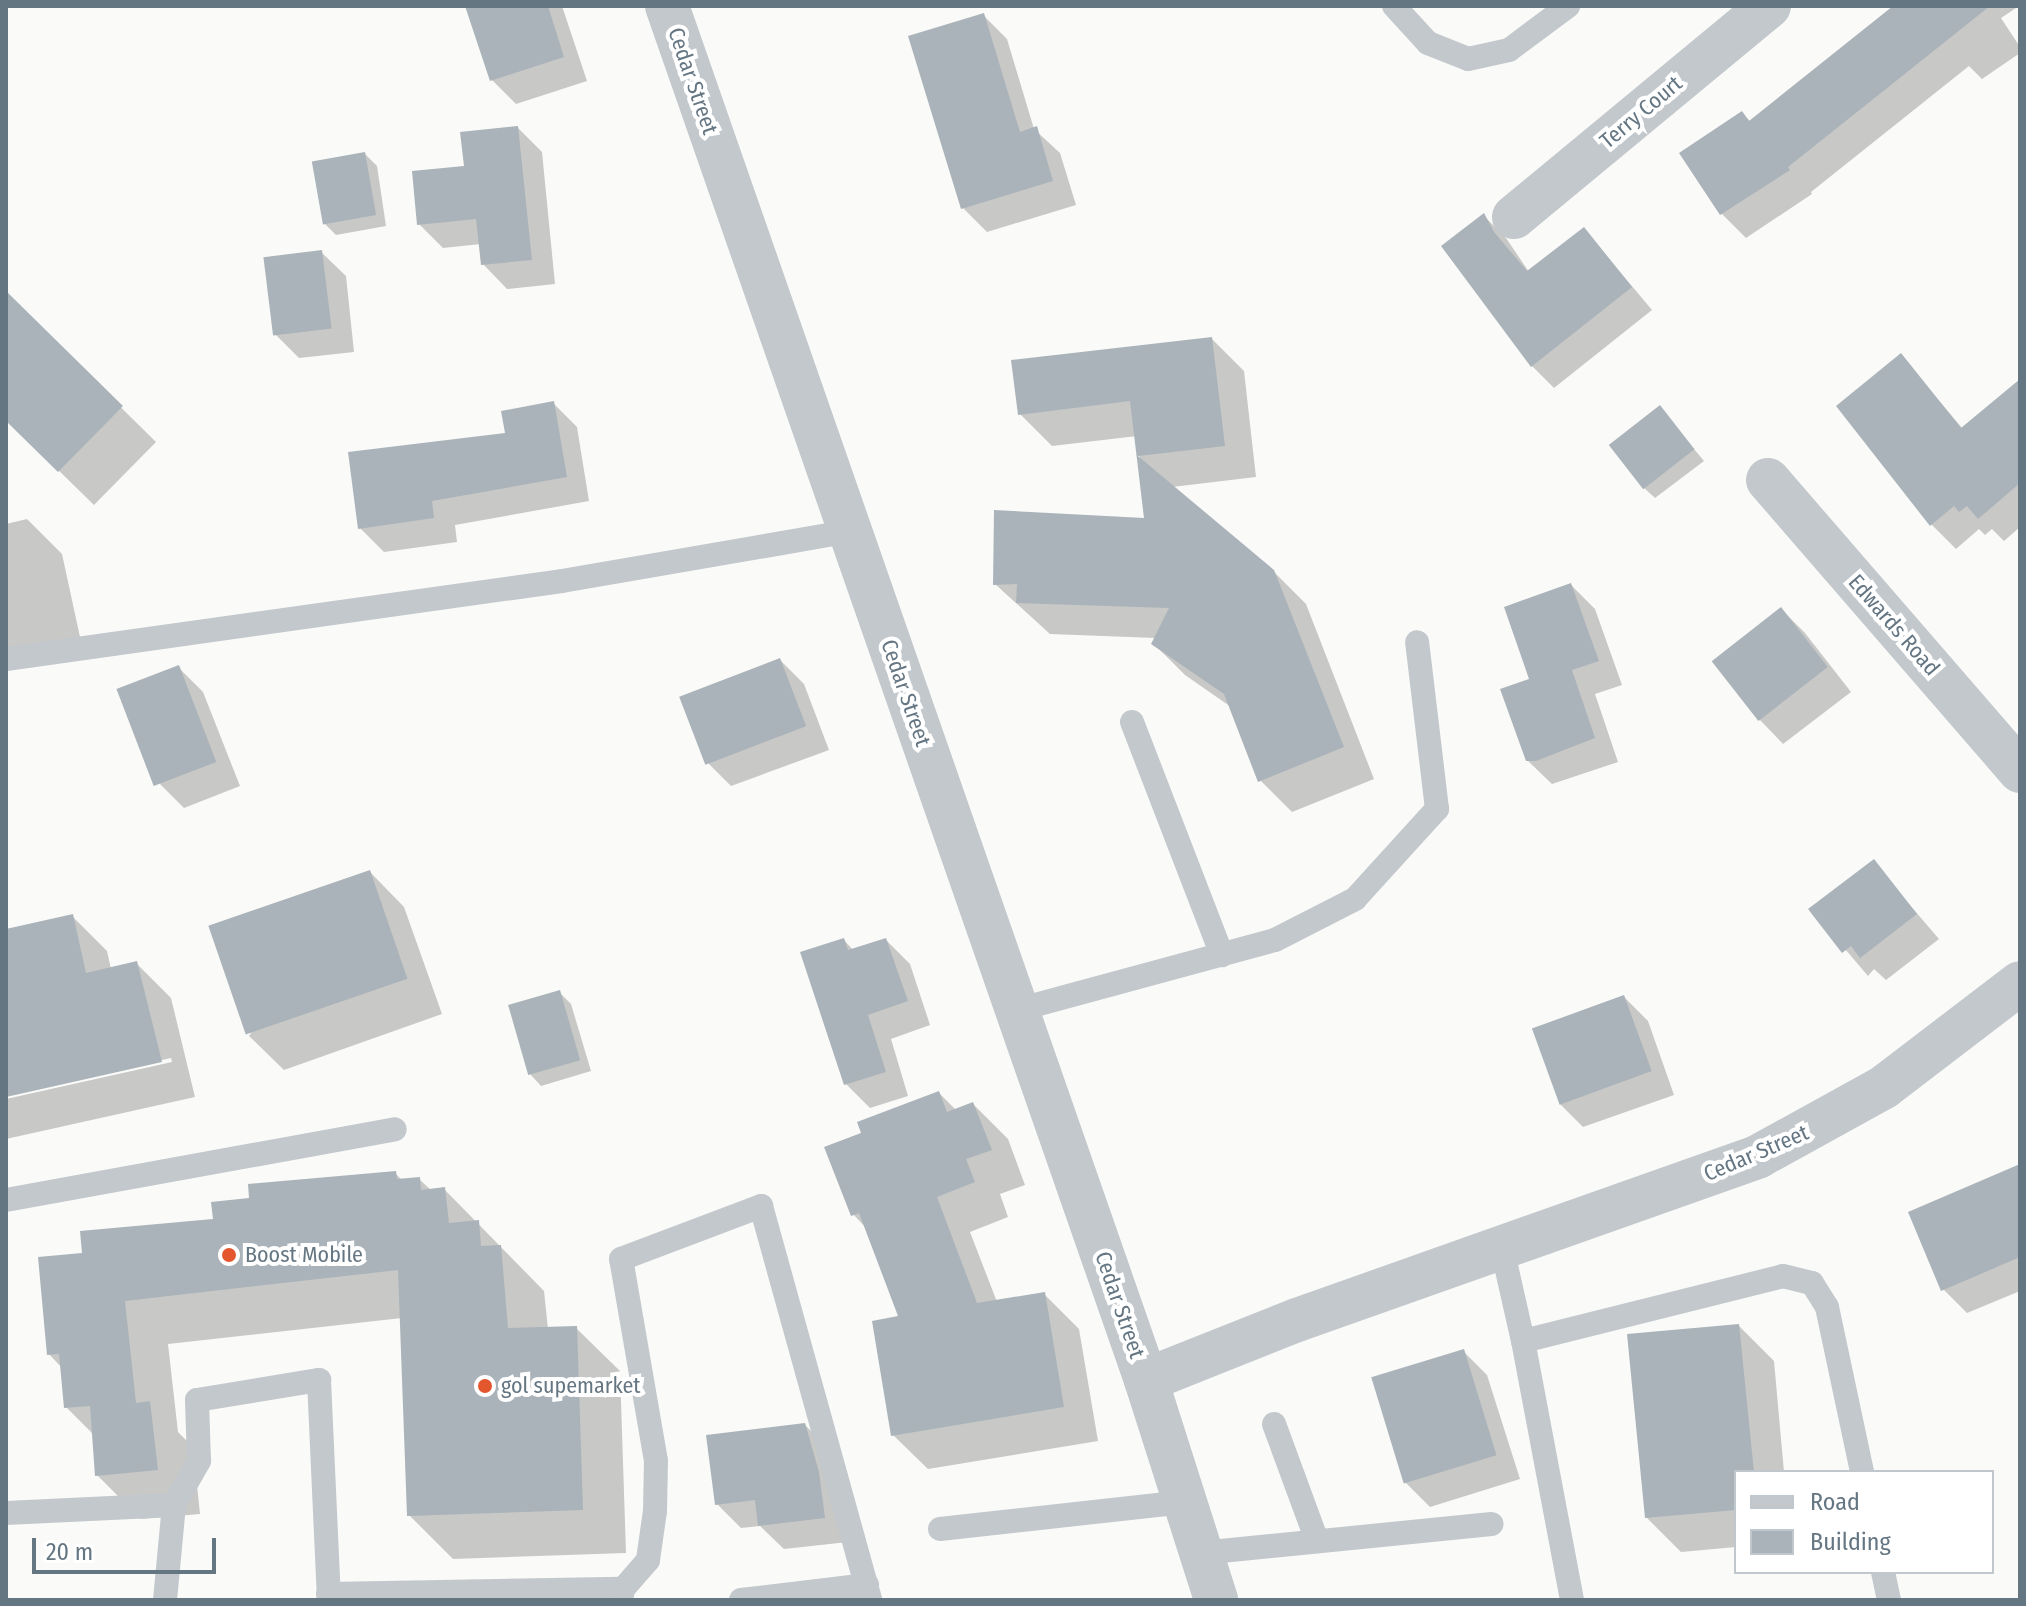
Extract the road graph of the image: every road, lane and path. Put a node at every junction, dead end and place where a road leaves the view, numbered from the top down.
1 (667, 6) edge
2 (1394, 6) edge
3 (1568, 6) edge
4 (1769, 6) edge
5 (1514, 217) dead end
6 (1768, 480) dead end
7 (850, 531) junction
8 (1417, 642) dead end
9 (6, 659) edge
10 (1132, 722) dead end
11 (2020, 771) edge
12 (1222, 955) junction
13 (2020, 983) edge
14 (1017, 1010) junction
15 (395, 1129) dead end
16 (6, 1200) edge
17 (1502, 1248) junction
18 (1523, 1341) junction
19 (1146, 1380) junction
20 (1274, 1424) dead end
21 (1862, 1470) edge
22 (1185, 1502) junction
23 (174, 1505) junction
24 (6, 1513) edge
25 (1492, 1524) dead end
26 (940, 1529) dead end
27 (1317, 1541) junction
28 (1201, 1553) junction
29 (1883, 1574) edge
30 (868, 1593) edge
31 (622, 1595) edge
32 (328, 1597) edge
33 (165, 1600) edge
34 (741, 1600) edge
35 (1216, 1600) edge
36 (1572, 1600) edge
37 (1889, 1600) edge

1 - 7 street, Cedar Street
2 - 3 lane
4 - 5 street, Terry Court
6 - 11 street, Edwards Road
7 - 9 lane
7 - 14 street, Cedar Street
8 - 12 lane
10 - 12 lane
12 - 14 lane
13 - 17 street, Cedar Street
14 - 19 street, Cedar Street
15 - 16 lane
17 - 18 lane
17 - 19 street, Cedar Street
18 - 21 lane
18 - 36 lane
19 - 22 street, Cedar Street
20 - 27 lane
22 - 26 lane
22 - 28 street, Cedar Street
23 - 24 lane
23 - 32 lane
23 - 33 lane
25 - 27 lane
27 - 28 lane
28 - 35 street, Cedar Street
29 - 37 lane
30 - 31 lane
30 - 34 lane
31 - 32 lane

